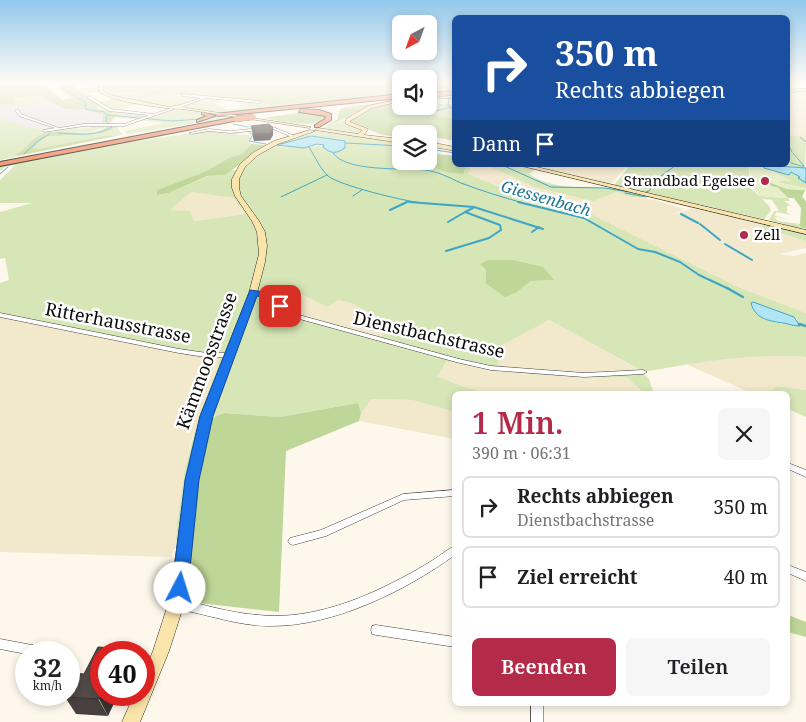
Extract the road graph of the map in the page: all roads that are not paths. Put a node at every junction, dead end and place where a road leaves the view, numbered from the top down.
1 (22, 116) edge
2 (154, 116) edge
3 (211, 116) edge
4 (230, 116) edge
5 (250, 116) joint
6 (254, 116) edge
7 (329, 116) edge
8 (334, 116) edge
9 (356, 116) edge
10 (234, 119) junction
11 (59, 128) junction
12 (314, 128) junction
13 (44, 131) dead end
14 (191, 133) dead end
15 (360, 135) junction
16 (295, 137) junction
17 (392, 139) edge
18 (437, 146) edge
19 (452, 148) edge
20 (59, 150) junction
21 (0, 163) edge
22 (530, 167) edge
23 (806, 232) edge
24 (253, 292) junction
25 (0, 315) edge
26 (230, 355) junction
27 (643, 372) dead end
28 (790, 467) edge
29 (806, 474) edge
30 (452, 493) edge
31 (293, 542) dead end
32 (452, 552) edge
33 (790, 570) edge
34 (806, 577) edge
35 (176, 604) junction
36 (376, 630) dead end
37 (452, 642) edge
38 (0, 644) edge
39 (15, 647) edge
40 (537, 706) edge
41 (131, 722) edge
42 (538, 722) edge

1 - 11 street
2 - 11 street
3 - 20 highway
4 - 12 street
5 - 6 highway
5 - 10 highway, bridge
7 - 12 highway
8 - 12 highway
9 - 15 street
10 - 20 highway
10 - 21 highway
11 - 13 street
12 - 15 street
12 - 16 street, Kämmoosstrasse
14 - 16 street
15 - 17 street
16 - 24 street, Kämmoosstrasse
18 - 19 street
20 - 21 highway
22 - 23 street
24 - 26 street, Kämmoosstrasse
24 - 27 street, Dienstbachstrasse
25 - 26 street, Ritterhausstrasse
26 - 35 street, Kämmoosstrasse
28 - 29 street
30 - 31 street
32 - 35 street
33 - 34 street
35 - 41 street, Kämmoosstrasse
36 - 37 street
38 - 39 street
40 - 42 street

